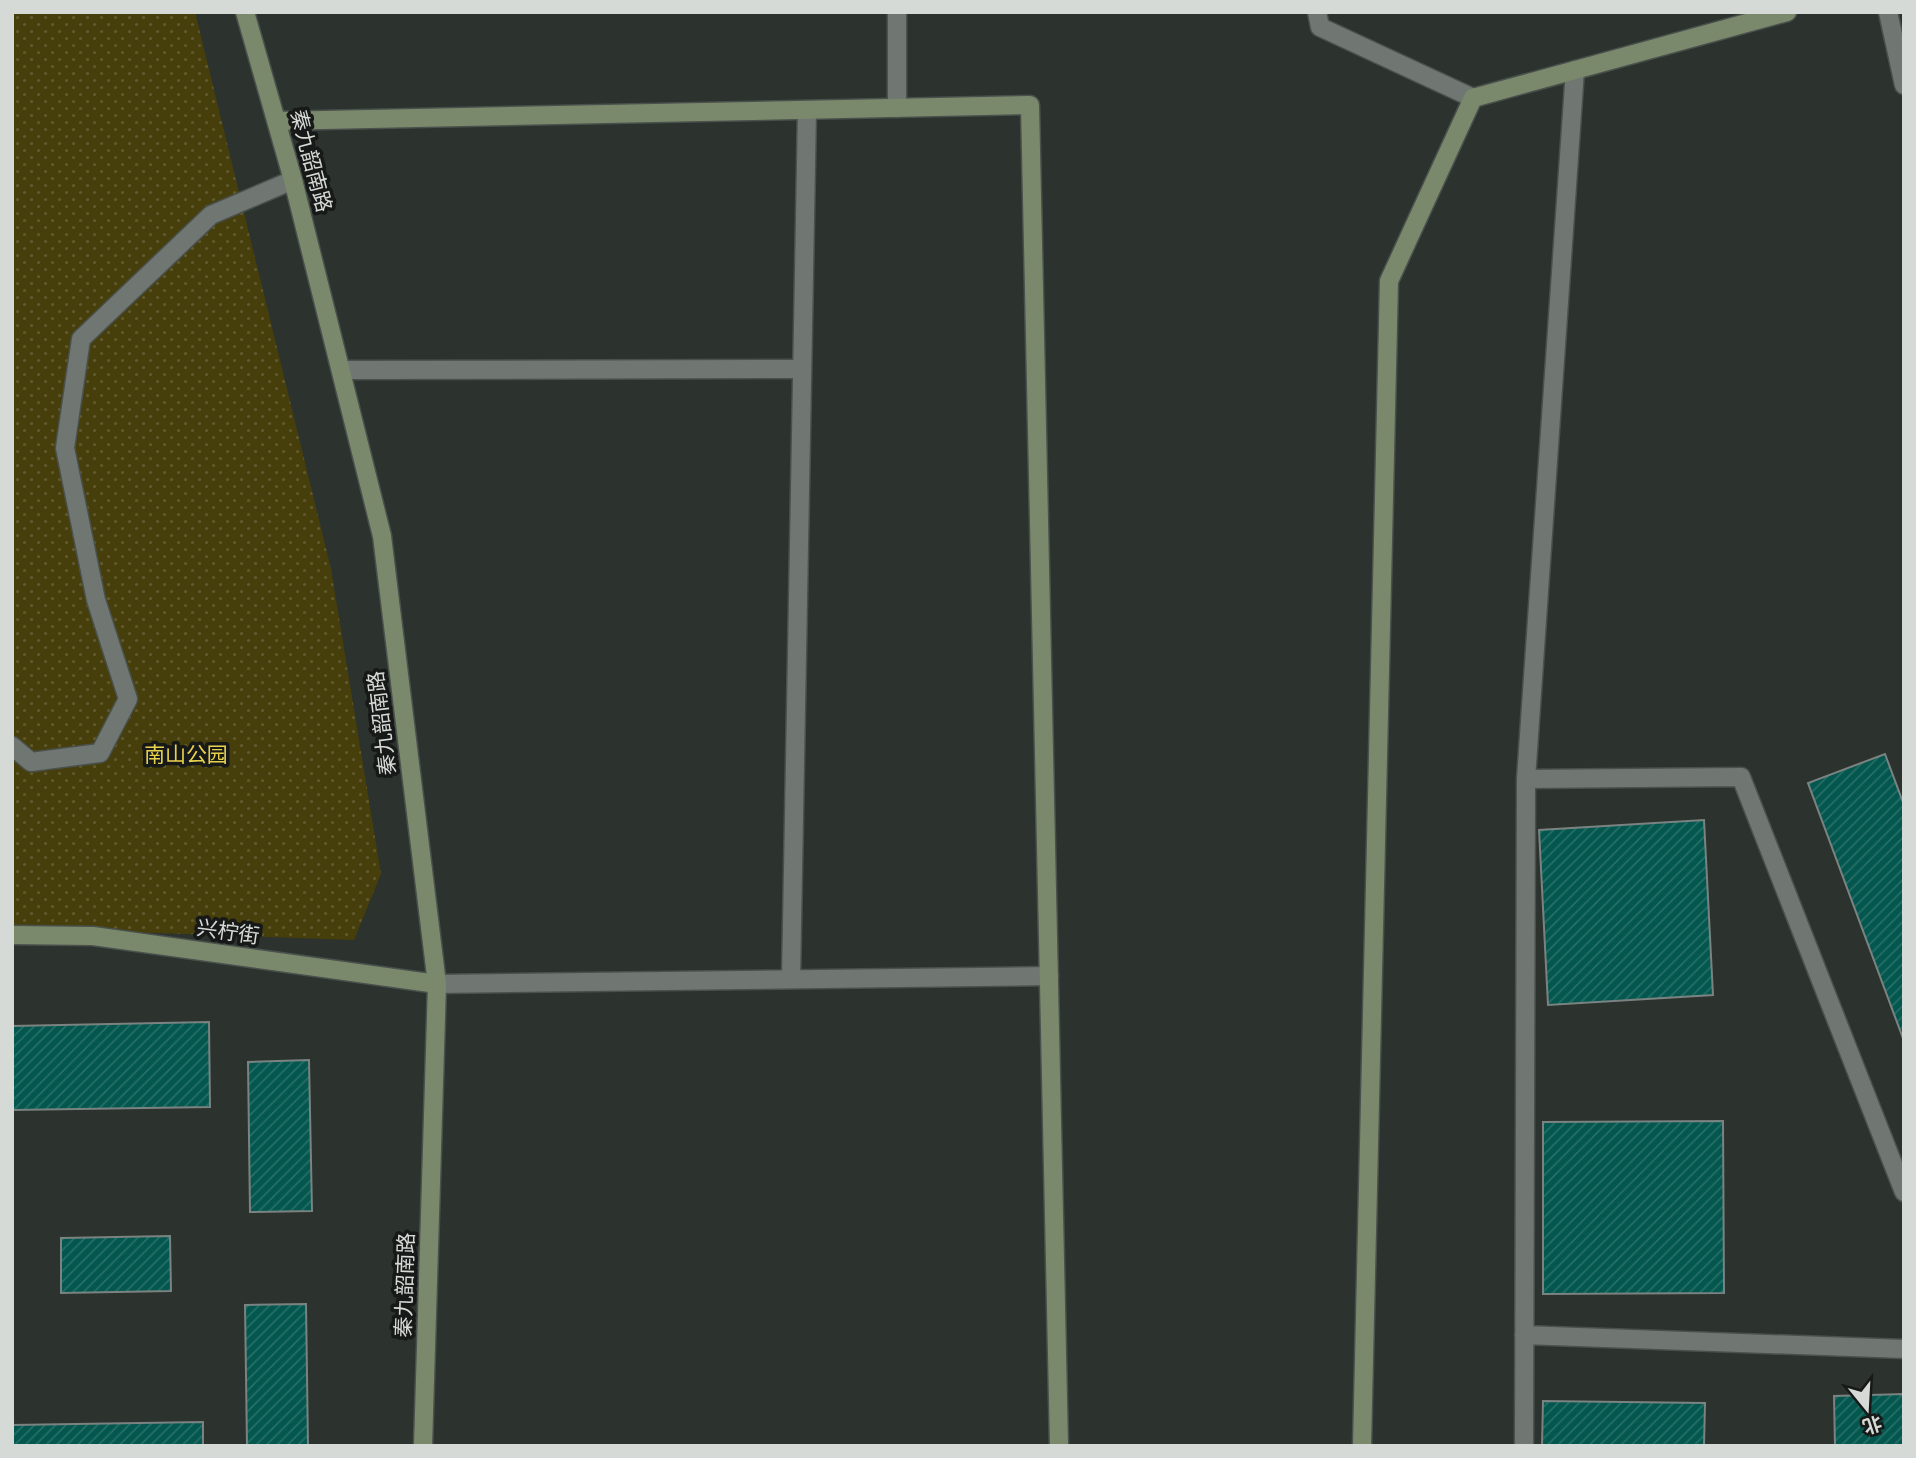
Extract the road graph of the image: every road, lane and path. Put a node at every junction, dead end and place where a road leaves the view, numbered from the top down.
1 (245, 12) edge
2 (897, 12) edge
3 (1317, 12) edge
4 (1787, 12) edge
5 (1888, 12) edge
6 (1575, 71) junction
7 (1904, 85) edge
8 (1472, 98) junction
9 (897, 108) junction
10 (807, 110) junction
11 (276, 121) junction
12 (293, 180) junction
13 (802, 369) junction
14 (341, 370) junction
15 (12, 746) edge
16 (1526, 779) junction
17 (12, 935) edge
18 (1049, 976) junction
19 (791, 979) junction
20 (437, 984) junction
21 (1904, 1192) edge
22 (1524, 1335) junction
23 (1904, 1349) edge
24 (423, 1446) edge
25 (1059, 1446) edge
26 (1362, 1446) edge
27 (1524, 1446) edge

1 - 11 street, 秦九韶南路
2 - 9 street
3 - 8 street
4 - 6 street
5 - 7 street
6 - 8 street
6 - 16 street
8 - 26 street
9 - 10 street
9 - 18 street
10 - 11 street
10 - 13 street
11 - 12 street, 秦九韶南路
12 - 14 street, 秦九韶南路
12 - 15 street
13 - 14 street
13 - 19 street
14 - 20 street, 秦九韶南路
16 - 21 street
16 - 22 street
17 - 20 street, 兴柠街
18 - 19 street
18 - 25 street
19 - 20 street
20 - 24 street, 秦九韶南路
22 - 23 street
22 - 27 street

